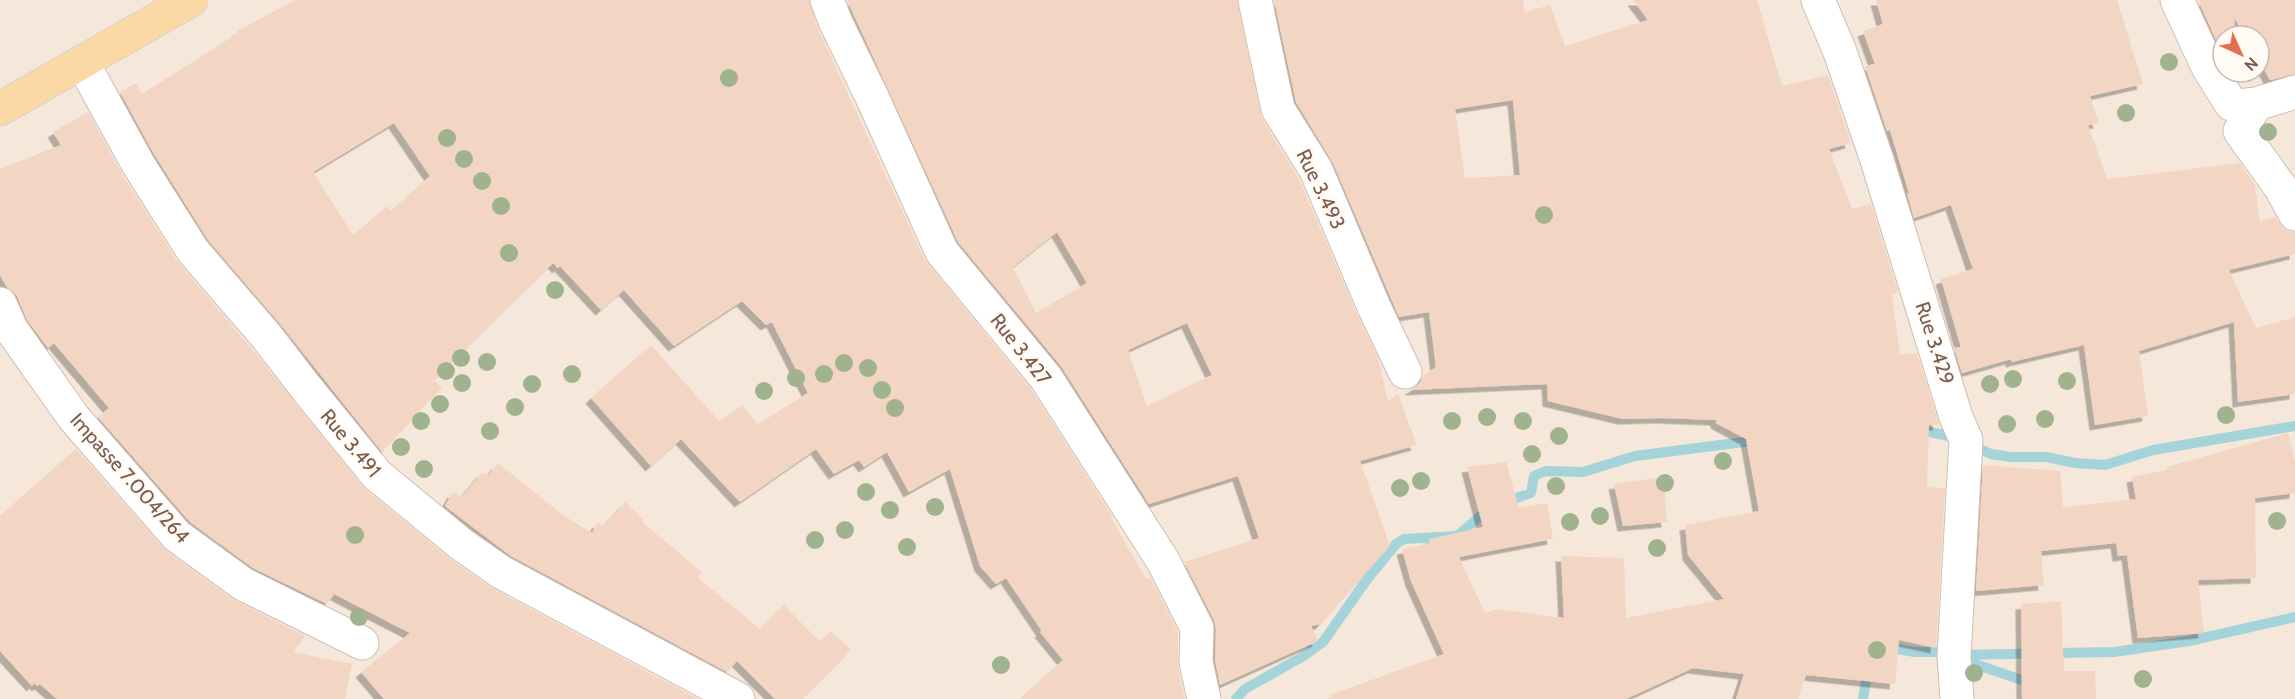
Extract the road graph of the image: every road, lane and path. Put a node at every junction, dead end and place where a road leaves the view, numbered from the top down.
1 (191, 0) edge
2 (827, 0) edge
3 (1255, 0) edge
4 (1818, 0) edge
5 (2177, 0) edge
6 (82, 62) junction
7 (2295, 92) edge
8 (2256, 104) junction
9 (0, 109) edge
10 (2295, 214) edge
11 (0, 304) edge
12 (1405, 372) dead end
13 (362, 643) dead end
14 (738, 699) edge
15 (1204, 699) edge
16 (1957, 699) edge

1 - 6 main road
2 - 15 street, Rue 3.427
3 - 12 street, Rue 3.493
4 - 16 street, Rue 3.429
5 - 8 street
6 - 9 main road
6 - 14 street, Rue 3.491
7 - 8 street
8 - 10 street
11 - 13 street, Impasse 7.004/264

